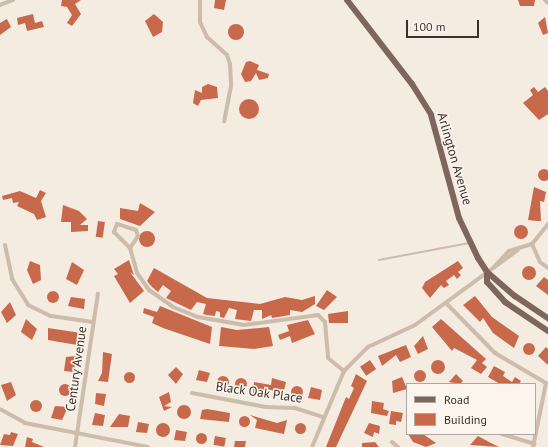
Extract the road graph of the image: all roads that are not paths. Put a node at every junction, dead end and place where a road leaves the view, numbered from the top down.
1 (13, 0) edge
2 (200, 0) edge
3 (347, 0) edge
4 (545, 0) edge
5 (548, 3) edge
6 (0, 5) edge
7 (224, 121) dead end
8 (548, 224) edge
9 (469, 243) junction
10 (532, 244) junction
11 (5, 245) dead end
12 (130, 248) junction
13 (518, 250) junction
14 (379, 260) dead end
15 (492, 268) junction
16 (548, 268) edge
17 (487, 272) junction
18 (98, 294) dead end
19 (446, 303) junction
20 (548, 318) edge
21 (93, 322) junction
22 (548, 331) edge
23 (344, 372) junction
24 (192, 393) dead end
25 (0, 409) edge
26 (322, 417) junction
27 (536, 431) edge
28 (78, 433) junction
29 (505, 435) edge
30 (535, 435) edge
31 (392, 442) dead end
32 (533, 445) edge
33 (141, 446) edge
34 (75, 447) edge
35 (148, 447) edge
36 (312, 447) edge
37 (398, 447) edge

1 - 6 street
2 - 7 street
3 - 9 main road, Arlington Avenue
4 - 5 street
8 - 10 street
9 - 14 lane
9 - 17 main road, Arlington Avenue
10 - 13 street
10 - 16 street
11 - 21 street
12 - 12 street
12 - 23 street
13 - 15 street
13 - 15 street
15 - 17 street
17 - 19 street
17 - 20 main road, Arlington Avenue
17 - 22 main road, Arlington Avenue
18 - 21 street, Century Avenue
19 - 23 street
19 - 27 street
21 - 28 street, Century Avenue
23 - 26 street
24 - 26 street, Black Oak Place
25 - 28 street
26 - 36 street
28 - 33 street
28 - 34 street, Century Avenue
29 - 32 street
30 - 32 street
31 - 37 street
33 - 35 street

